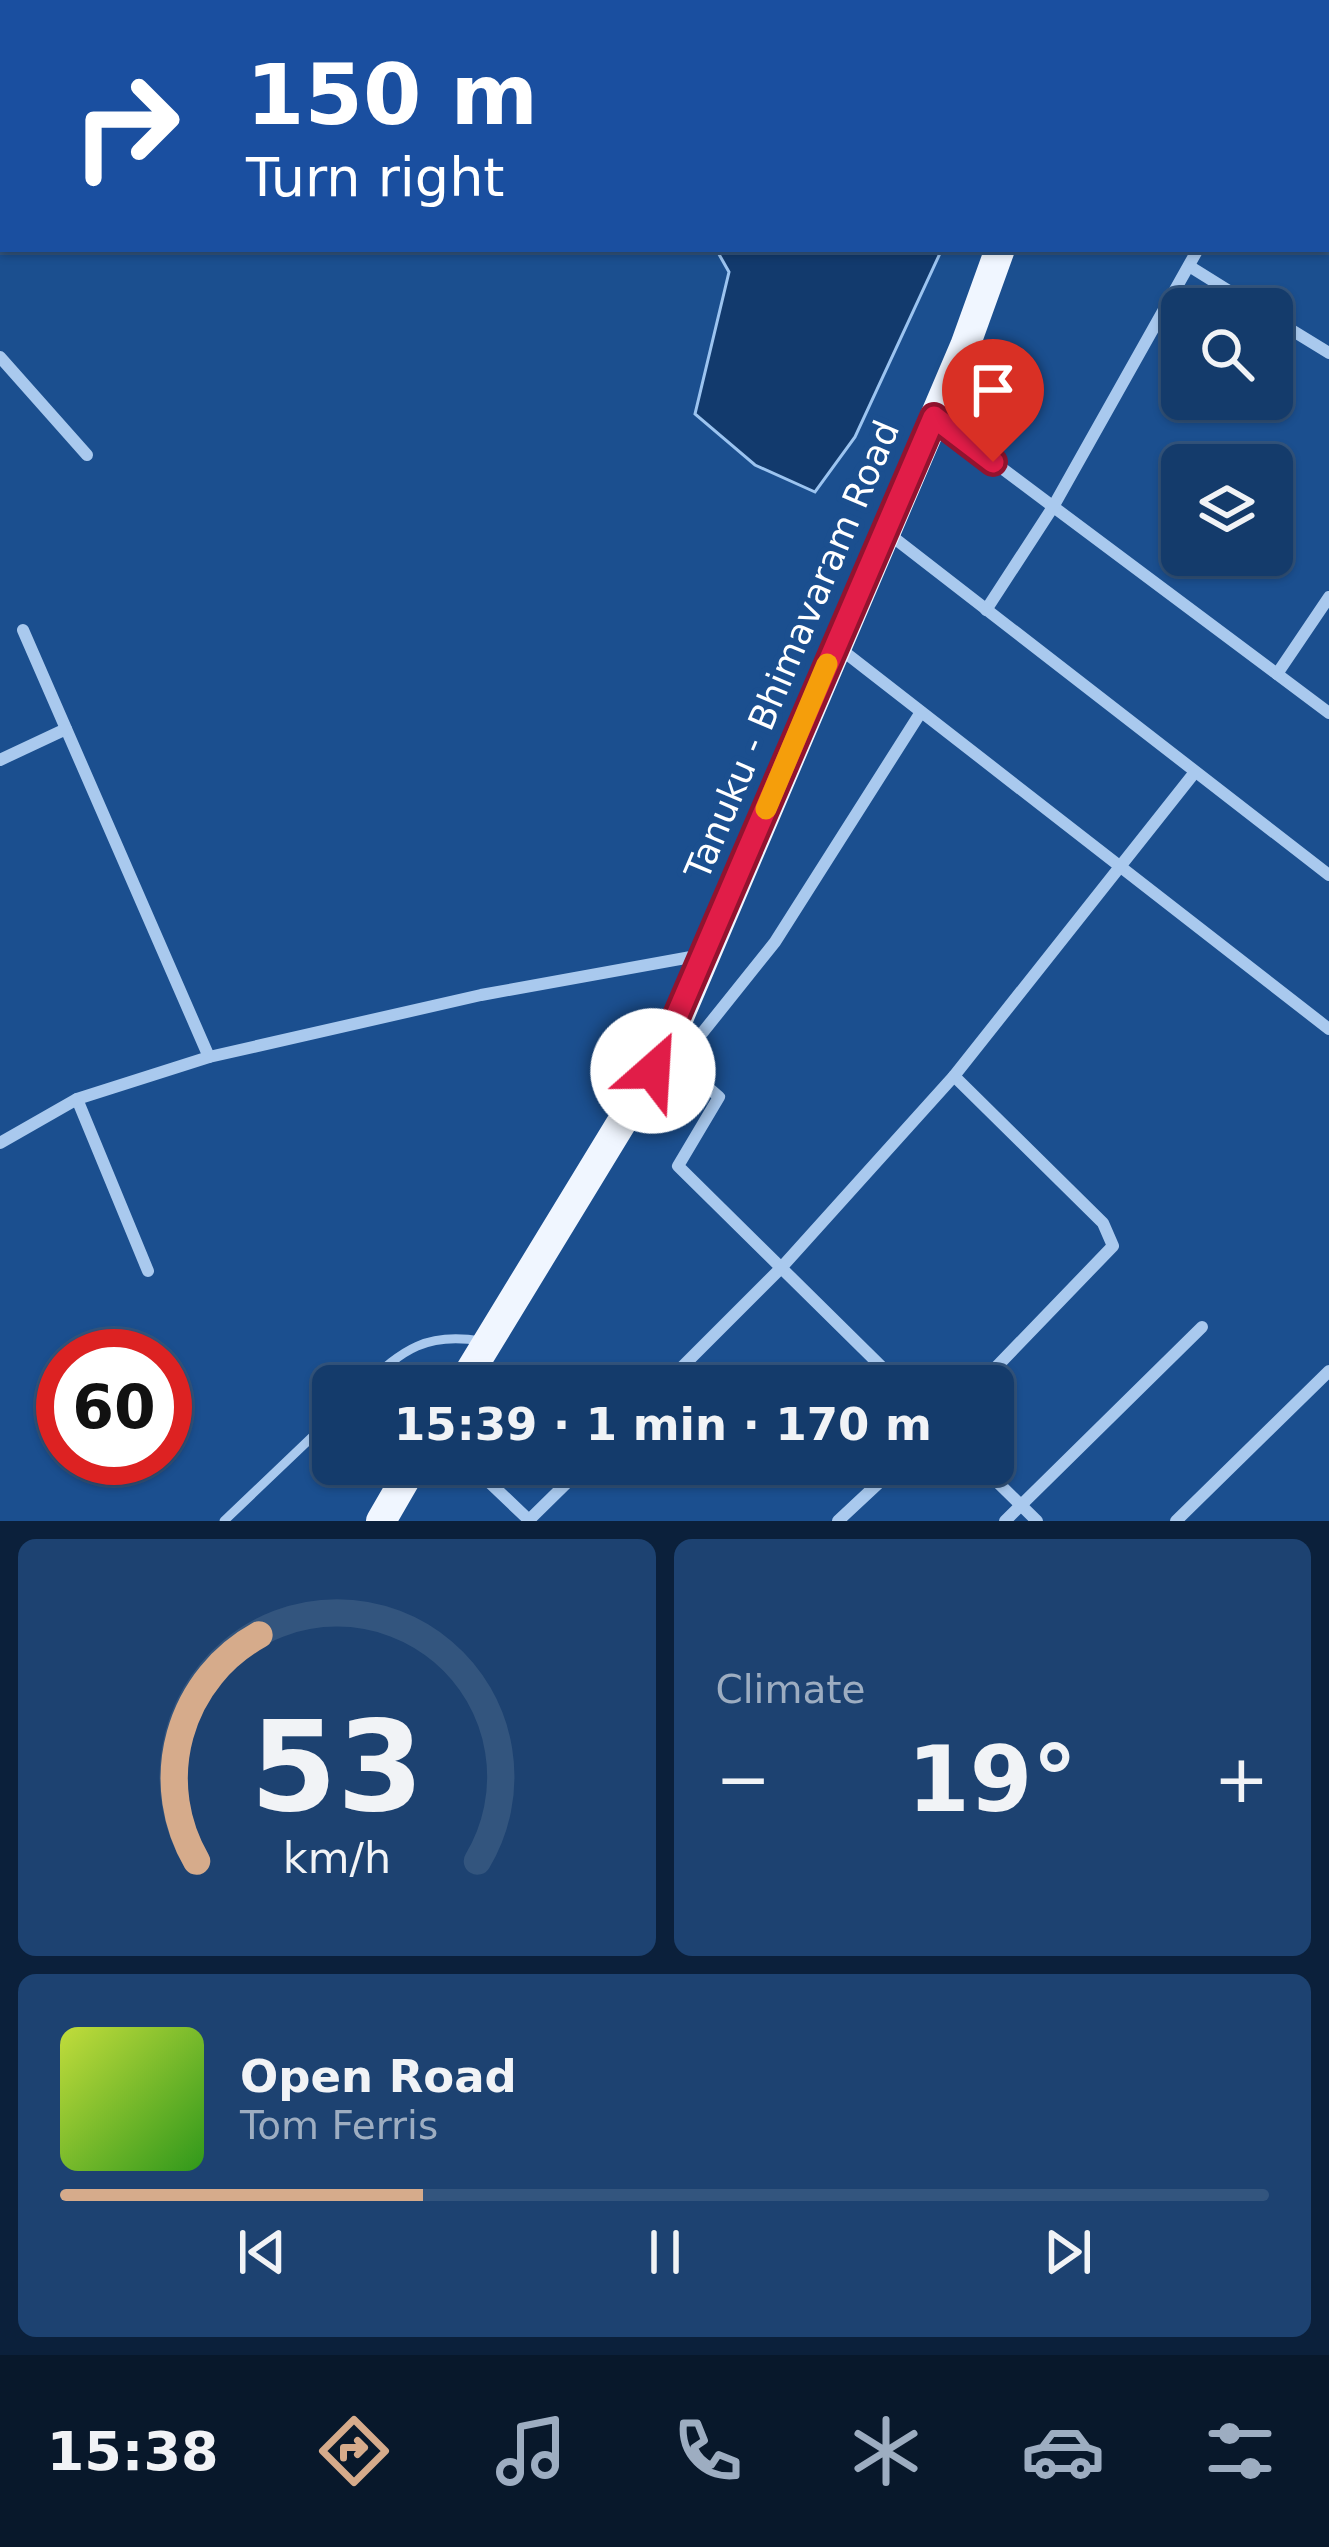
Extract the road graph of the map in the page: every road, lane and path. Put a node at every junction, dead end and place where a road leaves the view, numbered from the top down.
1 (999, 252) edge
2 (1196, 252) edge
3 (1189, 266) junction
4 (1224, 288) edge
5 (1293, 330) edge
6 (1329, 353) edge
7 (0, 357) edge
8 (934, 417) junction
9 (87, 454) dead end
10 (1053, 507) junction
11 (885, 532) junction
12 (1329, 597) edge
13 (986, 610) junction
14 (23, 630) dead end
15 (836, 645) junction
16 (1277, 674) junction
17 (921, 712) junction
18 (1329, 713) edge
19 (67, 729) junction
20 (0, 760) edge
21 (1195, 772) junction
22 (1120, 867) junction
23 (1329, 875) edge
24 (706, 954) junction
25 (1328, 1027) edge
26 (209, 1057) junction
27 (666, 1067) junction
28 (954, 1076) junction
29 (77, 1099) junction
30 (0, 1143) edge
31 (781, 1268) junction
32 (148, 1270) dead end
33 (1202, 1327) dead end
34 (488, 1342) junction
35 (392, 1365) edge
36 (474, 1365) edge
37 (684, 1365) edge
38 (880, 1365) edge
39 (998, 1365) edge
40 (1329, 1371) edge
41 (312, 1437) edge
42 (401, 1485) edge
43 (492, 1485) edge
44 (565, 1485) edge
45 (877, 1485) edge
46 (1000, 1485) edge
47 (1022, 1506) junction
48 (224, 1521) edge
49 (380, 1521) edge
50 (530, 1521) edge
51 (838, 1521) edge
52 (1006, 1521) edge
53 (1037, 1521) edge
54 (1176, 1521) edge

1 - 8 main road, Tanuku - Bhimavaram Road
2 - 3 street
3 - 4 street
3 - 10 street
5 - 6 street
7 - 9 street
8 - 10 street
8 - 11 main road, Tanuku - Bhimavaram Road
10 - 13 street
10 - 16 street
11 - 13 street
11 - 15 main road, Tanuku - Bhimavaram Road
12 - 16 street
13 - 21 street
14 - 19 street
15 - 17 street
15 - 24 main road, Tanuku - Bhimavaram Road
16 - 18 street
17 - 22 street
17 - 27 street
19 - 20 street
19 - 26 street
21 - 22 street
21 - 23 street
22 - 25 street
22 - 28 street
24 - 26 street
24 - 27 main road, Tanuku - Bhimavaram Road
26 - 29 street
27 - 31 street
27 - 34 main road, Tanuku - Bhimavaram Road
28 - 31 street
28 - 39 street
29 - 30 street
29 - 32 street
31 - 37 street
31 - 38 street
33 - 47 street
34 - 35 lane
34 - 36 main road, Tanuku - Bhimavaram Road
40 - 54 street
41 - 48 lane
42 - 49 main road
43 - 50 street
44 - 50 street
45 - 51 street
46 - 47 street
47 - 52 street
47 - 53 street

